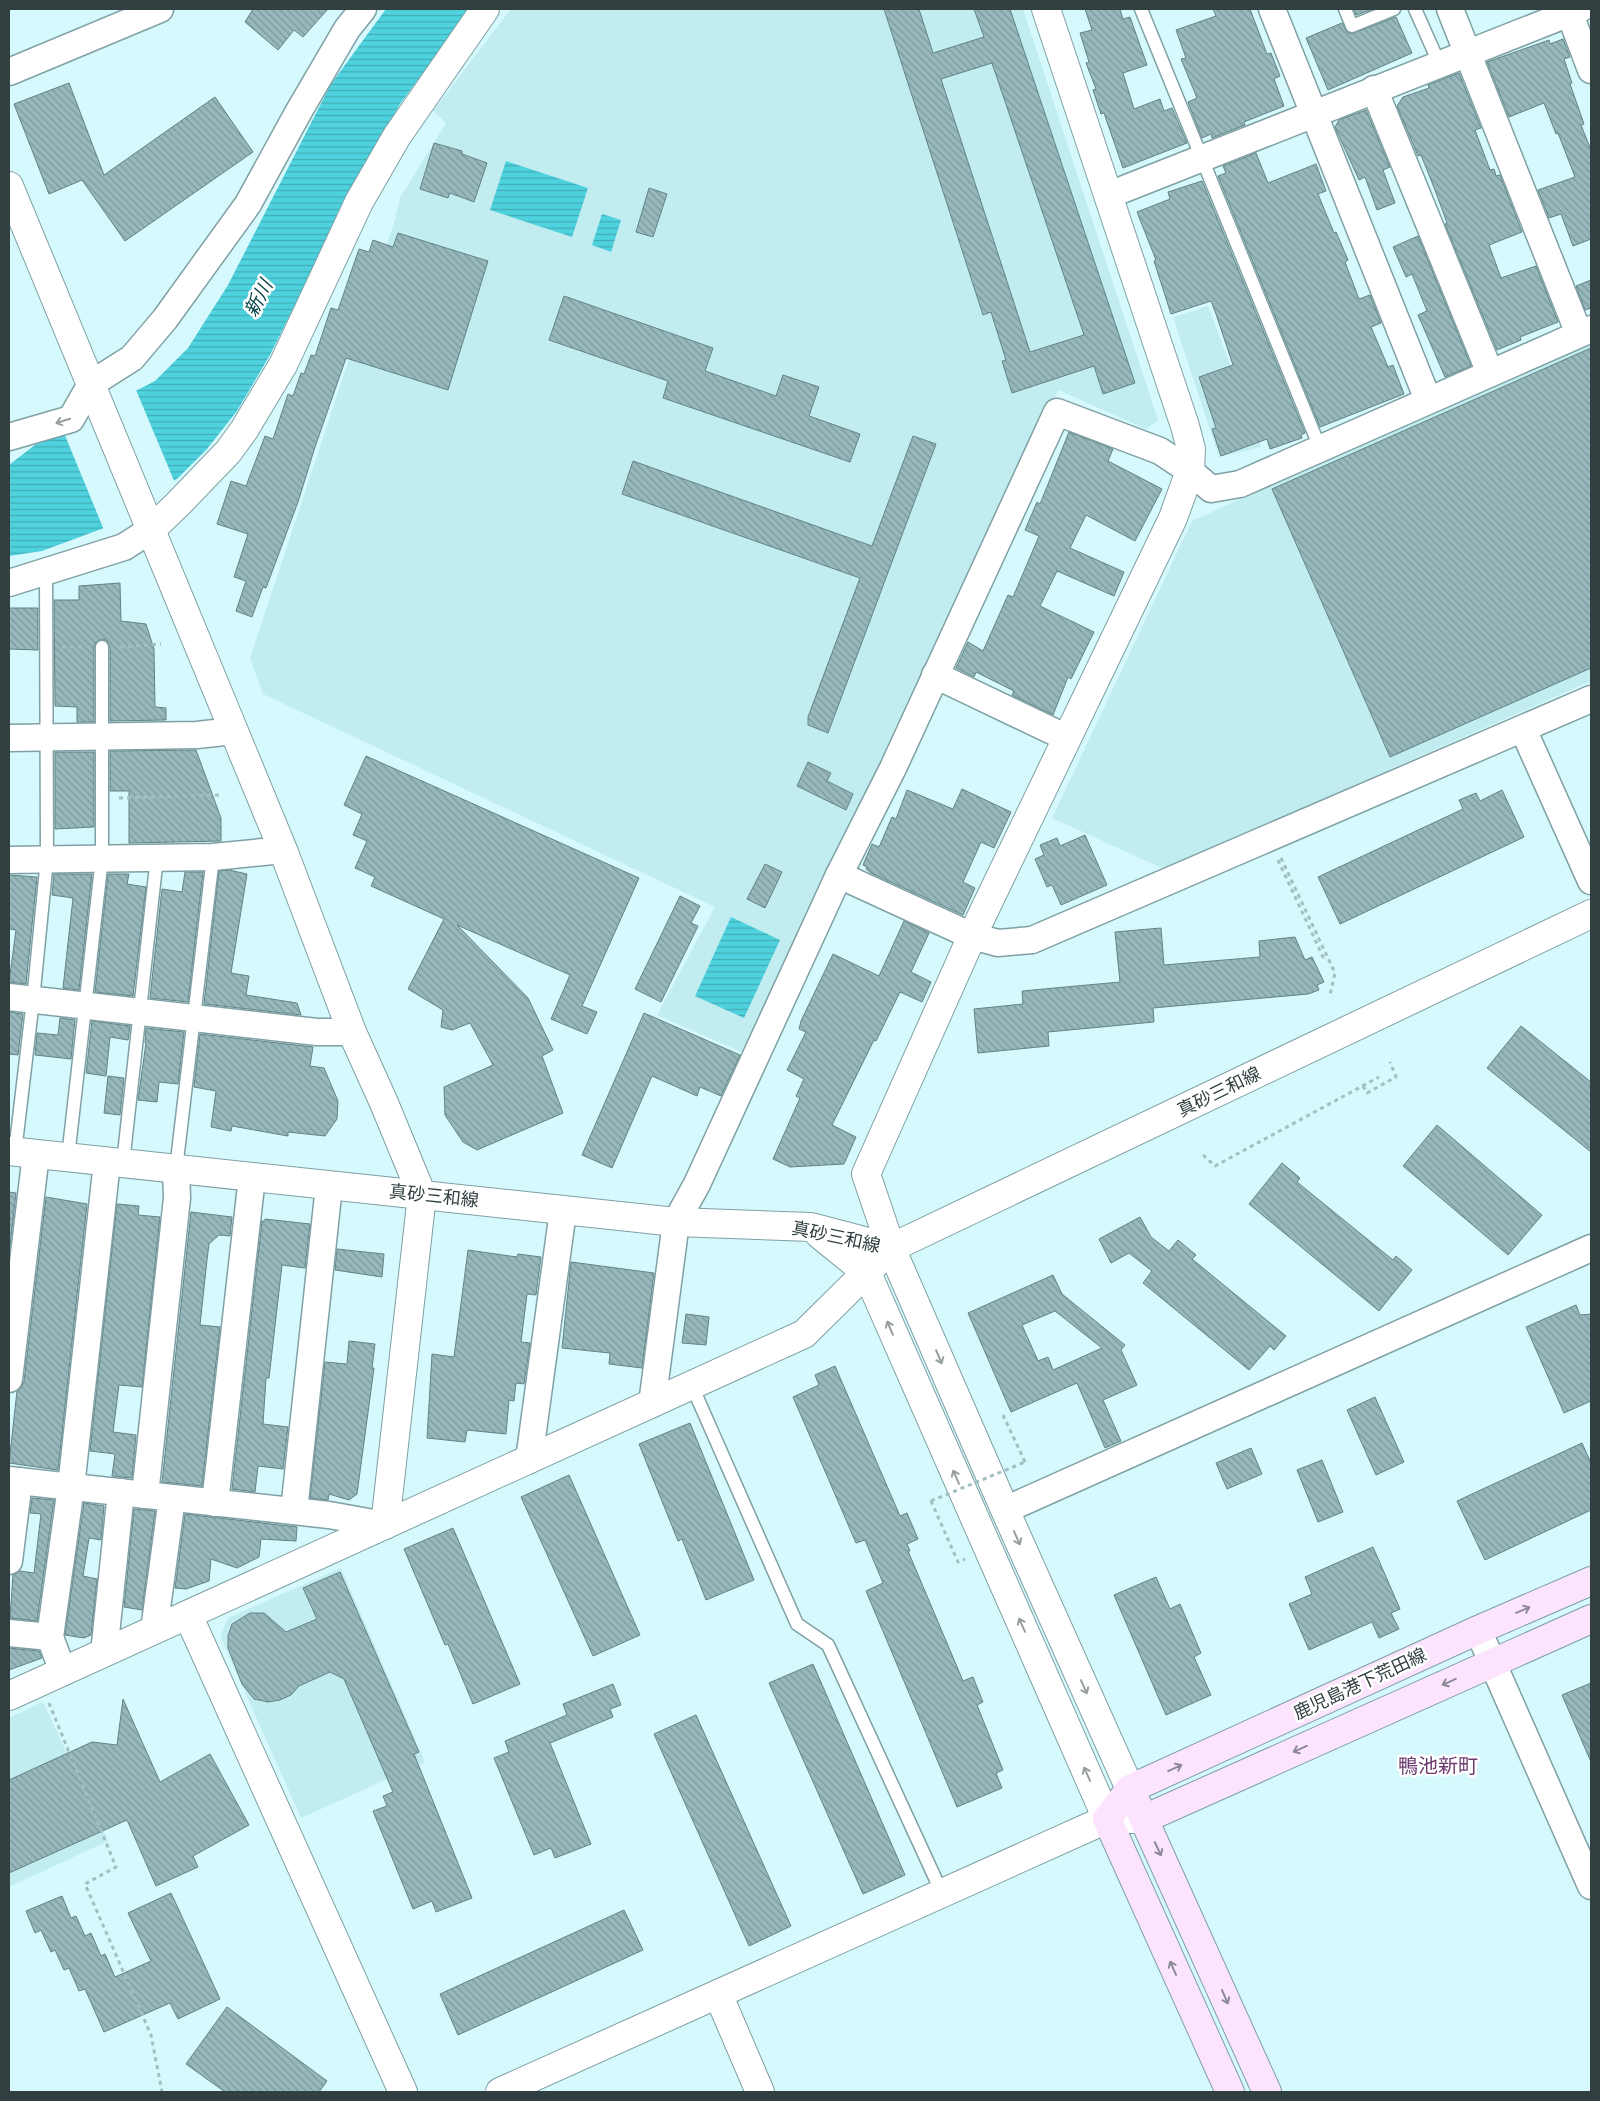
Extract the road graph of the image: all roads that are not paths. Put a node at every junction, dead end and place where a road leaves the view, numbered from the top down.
1 (160, 9) edge
2 (363, 9) edge
3 (485, 9) edge
4 (1046, 9) edge
5 (1141, 9) edge
6 (1272, 9) edge
7 (1345, 9) edge
8 (1394, 9) edge
9 (1415, 9) edge
10 (1450, 9) edge
11 (1573, 10) edge
12 (1468, 52) junction
13 (1439, 63) junction
14 (1591, 70) edge
15 (9, 72) edge
16 (1374, 89) junction
17 (1313, 114) junction
18 (1201, 158) junction
19 (9, 186) edge
20 (1109, 195) junction
21 (1585, 331) edge
22 (1490, 373) junction
23 (91, 384) junction
24 (1428, 400) junction
25 (9, 437) edge
26 (1320, 448) junction
27 (1190, 471) junction
28 (148, 522) junction
29 (46, 572) junction
30 (9, 583) edge
31 (102, 647) dead end
32 (936, 675) junction
33 (1591, 699) edge
34 (1523, 729) junction
35 (233, 731) junction
36 (102, 737) junction
37 (9, 738) edge
38 (46, 738) junction
39 (1067, 738) junction
40 (283, 850) junction
41 (157, 857) junction
42 (213, 857) junction
43 (102, 858) junction
44 (9, 860) edge
45 (47, 860) junction
46 (839, 875) junction
47 (1591, 881) edge
48 (1591, 914) edge
49 (972, 936) junction
50 (21, 999) edge
51 (86, 1006) junction
52 (139, 1012) junction
53 (193, 1018) junction
54 (352, 1032) junction
55 (20, 1152) edge
56 (68, 1158) junction
57 (115, 1163) junction
58 (176, 1169) junction
59 (252, 1177) junction
60 (329, 1186) junction
61 (422, 1195) junction
62 (563, 1211) junction
63 (676, 1222) junction
64 (811, 1227) junction
65 (891, 1248) junction
66 (1591, 1248) edge
67 (867, 1273) junction
68 (9, 1378) edge
69 (692, 1386) junction
70 (652, 1404) junction
71 (529, 1460) junction
72 (14, 1480) edge
73 (71, 1487) junction
74 (133, 1494) junction
75 (172, 1498) junction
76 (215, 1503) junction
77 (1005, 1510) junction
78 (294, 1511) junction
79 (385, 1525) junction
80 (9, 1561) edge
81 (1591, 1581) edge
82 (188, 1615) junction
83 (1591, 1619) edge
84 (154, 1630) junction
85 (1478, 1630) junction
86 (9, 1633) edge
87 (50, 1638) junction
88 (104, 1653) junction
89 (1493, 1662) junction
90 (51, 1677) junction
91 (9, 1696) edge
92 (1130, 1788) junction
93 (1107, 1819) junction
94 (1144, 1819) junction
95 (1591, 1886) edge
96 (942, 1893) junction
97 (718, 1994) junction
98 (403, 2092) edge
99 (500, 2092) edge
100 (760, 2092) edge
101 (1230, 2092) edge
102 (1267, 2092) edge

1 - 15 street
2 - 23 street
3 - 28 street
4 - 20 street
5 - 18 lane
6 - 17 street
7 - 8 lane
9 - 13 lane
10 - 12 street
11 - 12 street
11 - 14 street
12 - 13 street
12 - 21 street
13 - 16 street
16 - 17 street
16 - 22 street
17 - 18 street
17 - 24 street
18 - 20 street
18 - 26 lane
19 - 23 street
20 - 27 street
21 - 22 street
22 - 24 street
23 -> 25 street
23 - 28 street
24 - 26 street
26 - 27 street
27 - 32 street
27 - 39 street
28 - 29 street
28 - 35 street
29 - 30 street
29 - 38 lane
31 - 36 lane
32 - 39 street
32 - 46 street
33 - 34 street
34 - 47 street
34 - 49 street
35 - 36 street
35 - 40 street
36 - 38 street
36 - 43 lane
37 - 38 street
38 - 45 lane
39 - 49 street
40 - 42 street
40 - 54 street
41 - 42 street
41 - 43 street
41 - 52 lane
42 - 53 lane
43 - 45 street
43 - 51 lane
44 - 45 street
45 - 50 lane
46 - 49 street
46 - 63 street
48 - 65 street, 真砂三和線
49 - 65 street
50 - 51 street
50 - 55 lane
51 - 52 street
51 - 56 lane
52 - 53 street
52 - 57 lane
53 - 54 street
53 - 58 lane
54 - 61 street
55 - 56 street, 真砂三和線
55 - 68 street
56 - 57 street, 真砂三和線
57 - 58 street, 真砂三和線
57 - 73 street
58 - 59 street, 真砂三和線
58 - 74 street
59 - 60 street, 真砂三和線
59 - 76 street
60 - 61 street, 真砂三和線
60 - 78 street
61 - 62 street, 真砂三和線
61 - 79 street
62 - 63 street, 真砂三和線
62 - 71 street
63 - 64 street, 真砂三和線
63 - 70 street
64 - 65 street, 真砂三和線
64 - 67 street
65 - 67 street
65 -> 77 street
66 - 77 street
67 - 69 street
93 -> 67 street
69 - 70 street
69 - 96 lane
70 - 71 street
71 - 79 street
72 - 73 street
72 - 80 street
73 - 74 street
73 - 87 street
74 - 75 street
74 - 88 street
75 - 76 street
75 - 84 street
76 - 78 street
77 -> 92 street
78 - 79 street
79 - 82 street
85 -> 81 main road, 鹿児島港下荒田線
82 - 84 street
82 - 98 street
83 - 89 main road, 鹿児島港下荒田線
84 - 88 street
85 - 89 street
92 -> 85 main road, 鹿児島港下荒田線
86 - 87 street
87 - 90 street
88 - 90 street
89 -> 94 main road, 鹿児島港下荒田線
89 - 95 street
90 - 91 street
92 - 93 main road, 鹿児島港下荒田線
92 - 94 main road
93 - 94 street
93 - 96 street
101 -> 93 main road
94 -> 102 main road
96 - 97 street
97 - 99 street
97 - 100 street

